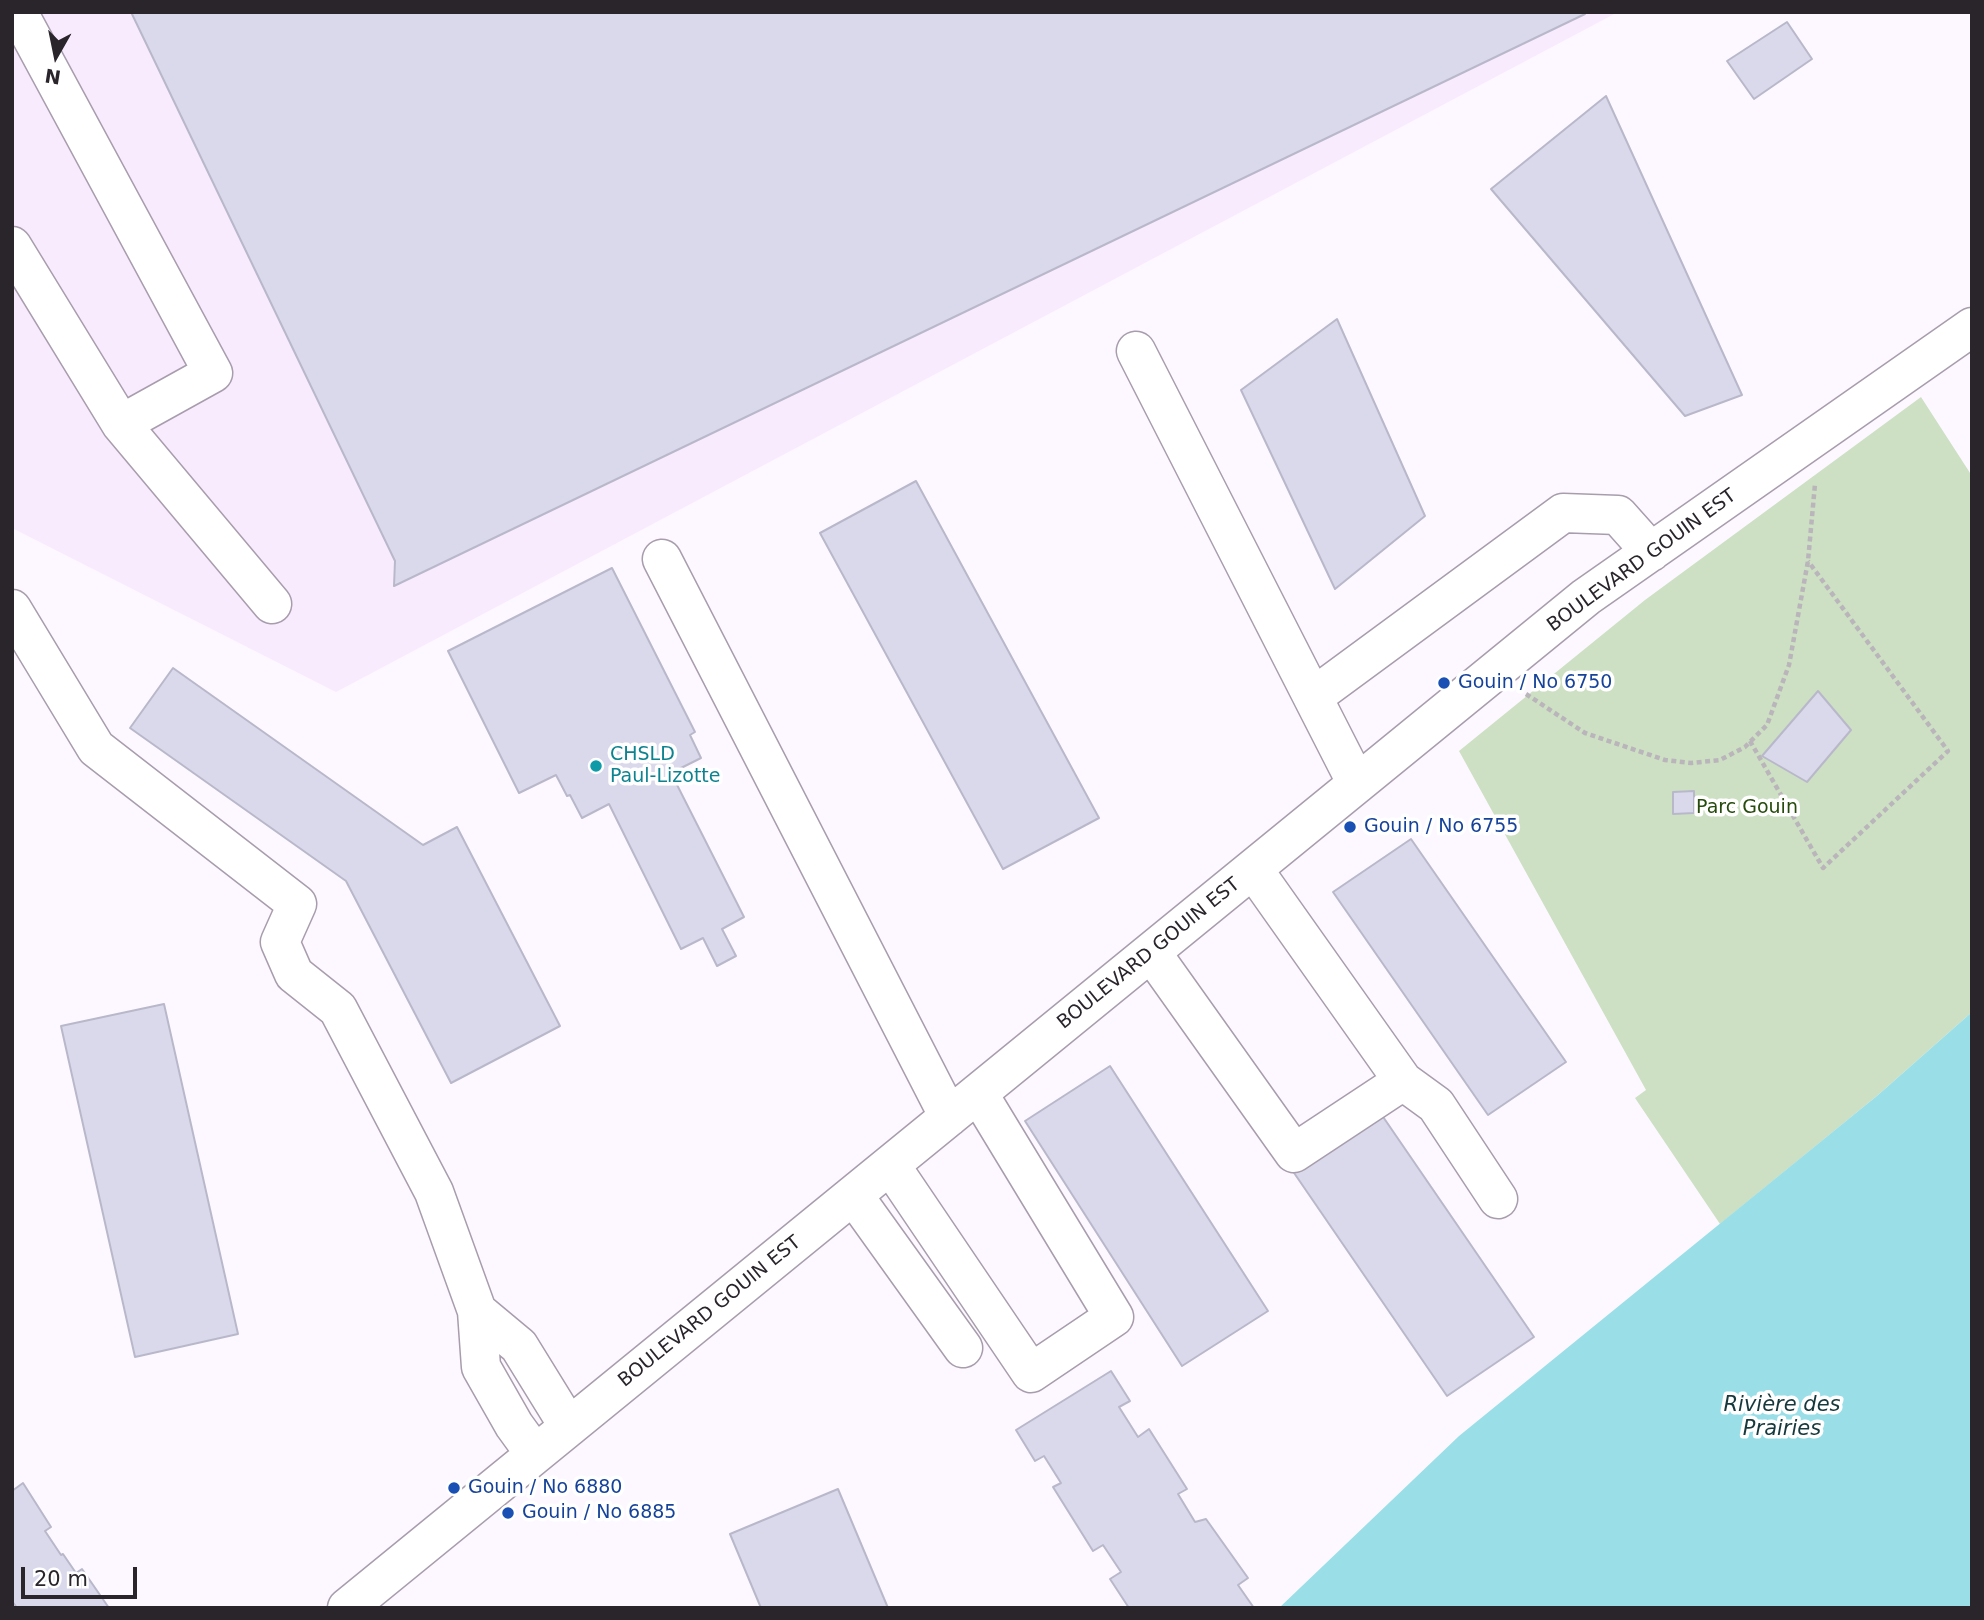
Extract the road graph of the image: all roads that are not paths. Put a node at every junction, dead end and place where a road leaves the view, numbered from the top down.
1 (18, 12) edge
2 (12, 246) edge
3 (1972, 327) edge
4 (1136, 351) dead end
5 (121, 424) junction
6 (1651, 552) junction
7 (662, 559) dead end
8 (272, 604) dead end
9 (12, 609) edge
10 (1312, 697) junction
11 (1357, 784) junction
12 (1253, 869) junction
13 (1151, 953) junction
14 (1403, 1081) junction
15 (978, 1093) junction
16 (949, 1117) junction
17 (891, 1166) junction
18 (854, 1196) junction
19 (1498, 1199) dead end
20 (477, 1311) junction
21 (963, 1348) dead end
22 (569, 1427) junction
23 (535, 1454) junction
24 (347, 1608) edge

1 - 5 street
2 - 5 street
3 - 6 street, BOULEVARD GOUIN EST
4 - 10 street
5 - 8 street
6 - 10 street
6 - 11 street, BOULEVARD GOUIN EST
7 - 16 street
9 - 20 street
10 - 11 street
11 - 12 street, BOULEVARD GOUIN EST
12 - 13 street, BOULEVARD GOUIN EST
12 - 14 street
13 - 14 street
13 - 15 street, BOULEVARD GOUIN EST
14 - 19 street
15 - 16 street, BOULEVARD GOUIN EST
15 - 17 street
16 - 17 street, BOULEVARD GOUIN EST
17 - 18 street, BOULEVARD GOUIN EST
18 - 21 street
18 - 22 street, BOULEVARD GOUIN EST
20 - 22 street
20 - 23 street
22 - 23 street, BOULEVARD GOUIN EST
23 - 24 street, BOULEVARD GOUIN EST

